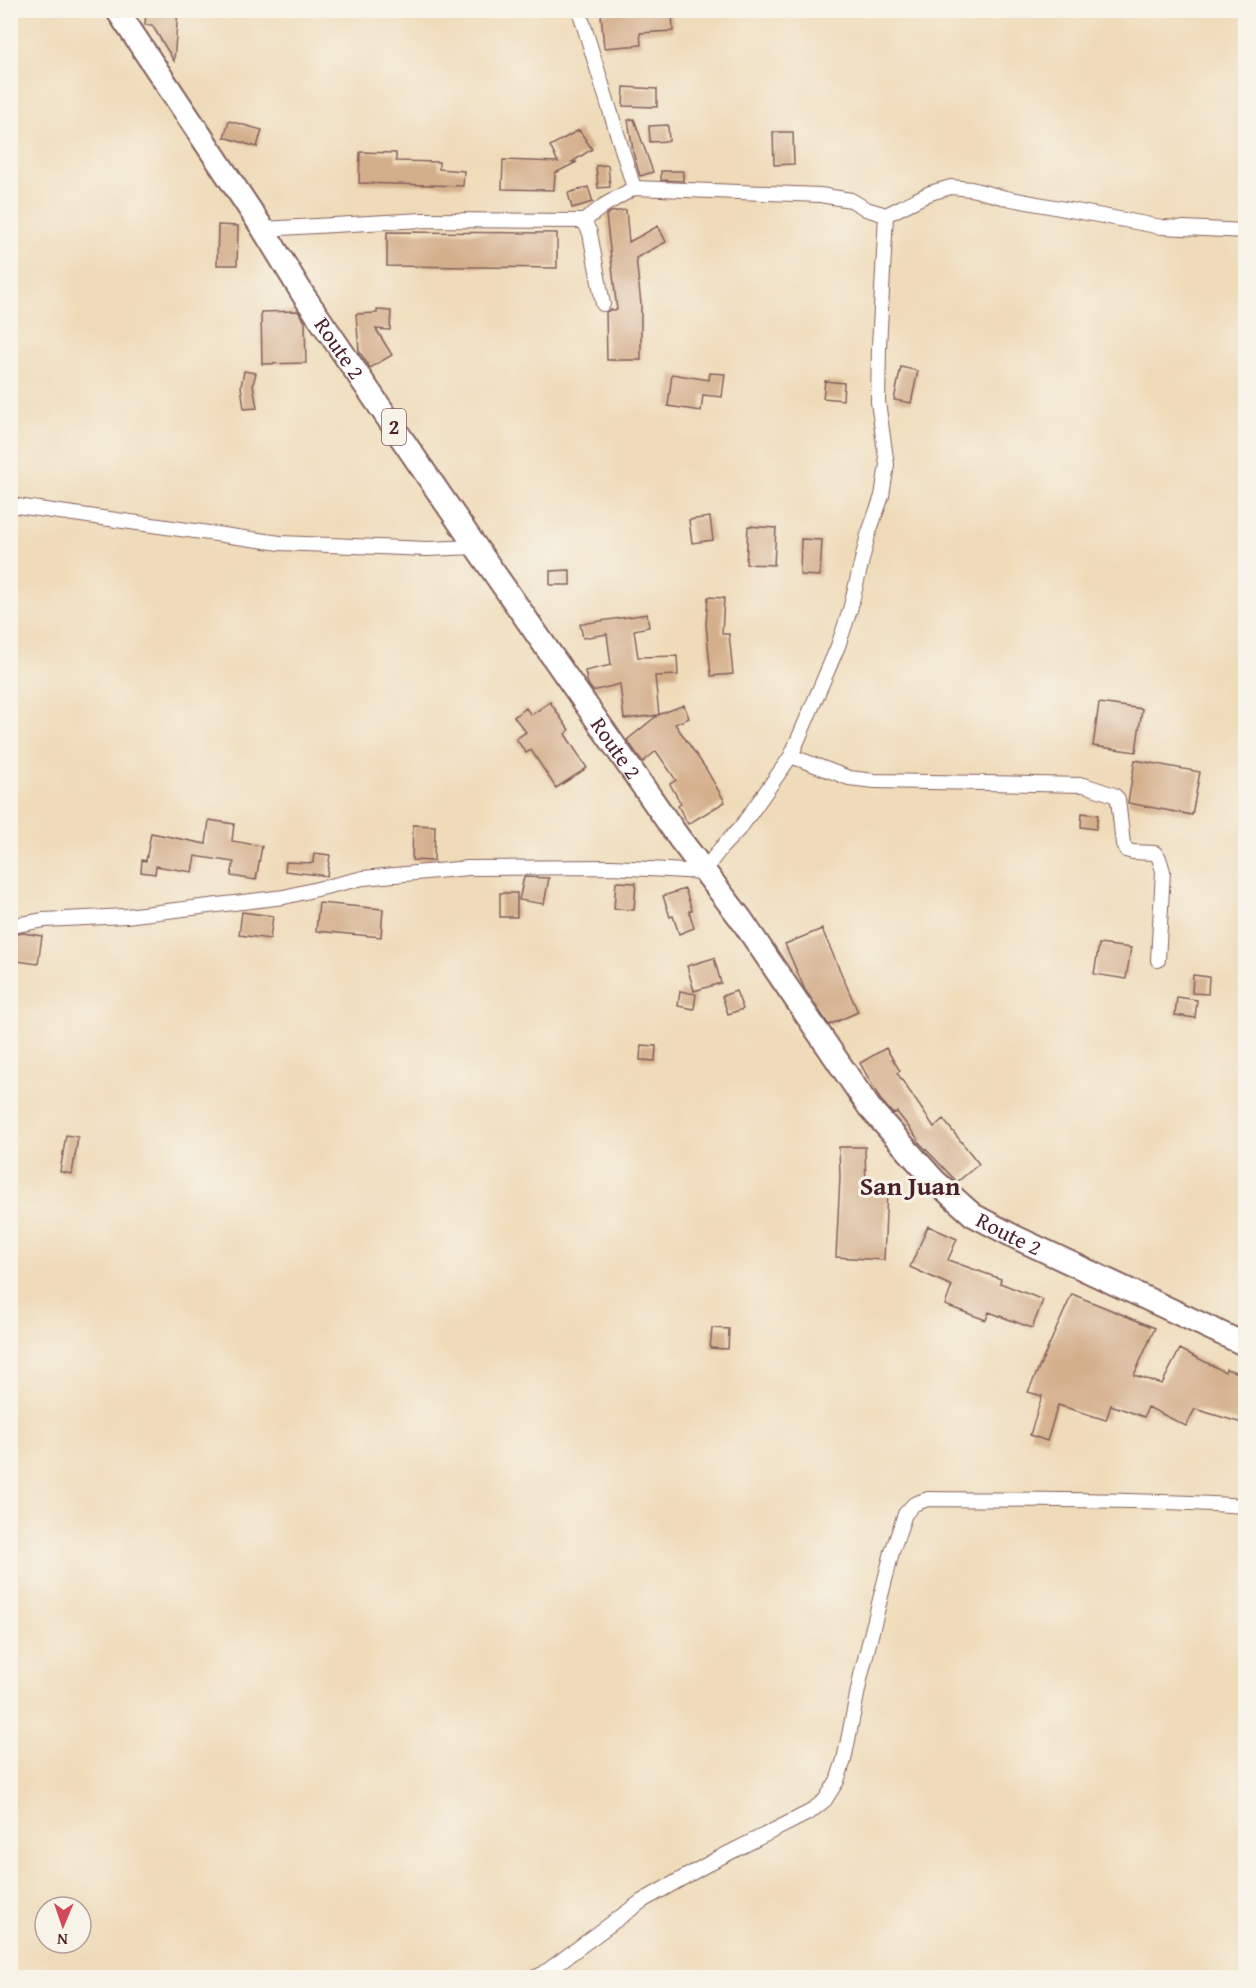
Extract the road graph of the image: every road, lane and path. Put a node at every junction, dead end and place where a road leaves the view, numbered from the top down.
1 (117, 10) edge
2 (579, 10) edge
3 (634, 189) junction
4 (886, 214) junction
5 (584, 221) junction
6 (263, 229) junction
7 (1245, 231) edge
8 (603, 304) dead end
9 (10, 506) edge
10 (476, 547) junction
11 (790, 756) junction
12 (699, 865) junction
13 (10, 926) edge
14 (1158, 960) dead end
15 (1245, 1346) edge
16 (1245, 1506) edge
17 (533, 1977) edge

1 - 6 highway, Route 2 / 2
2 - 3 street
3 - 4 street
3 - 5 street
4 - 7 street
4 - 11 street
5 - 6 street
5 - 8 street
6 - 10 highway, Route 2 / 2
9 - 10 street
10 - 12 highway, Route 2 / 2
11 - 12 street
11 - 14 street
12 - 13 street
12 - 15 highway, Route 2 / 2
16 - 17 street

